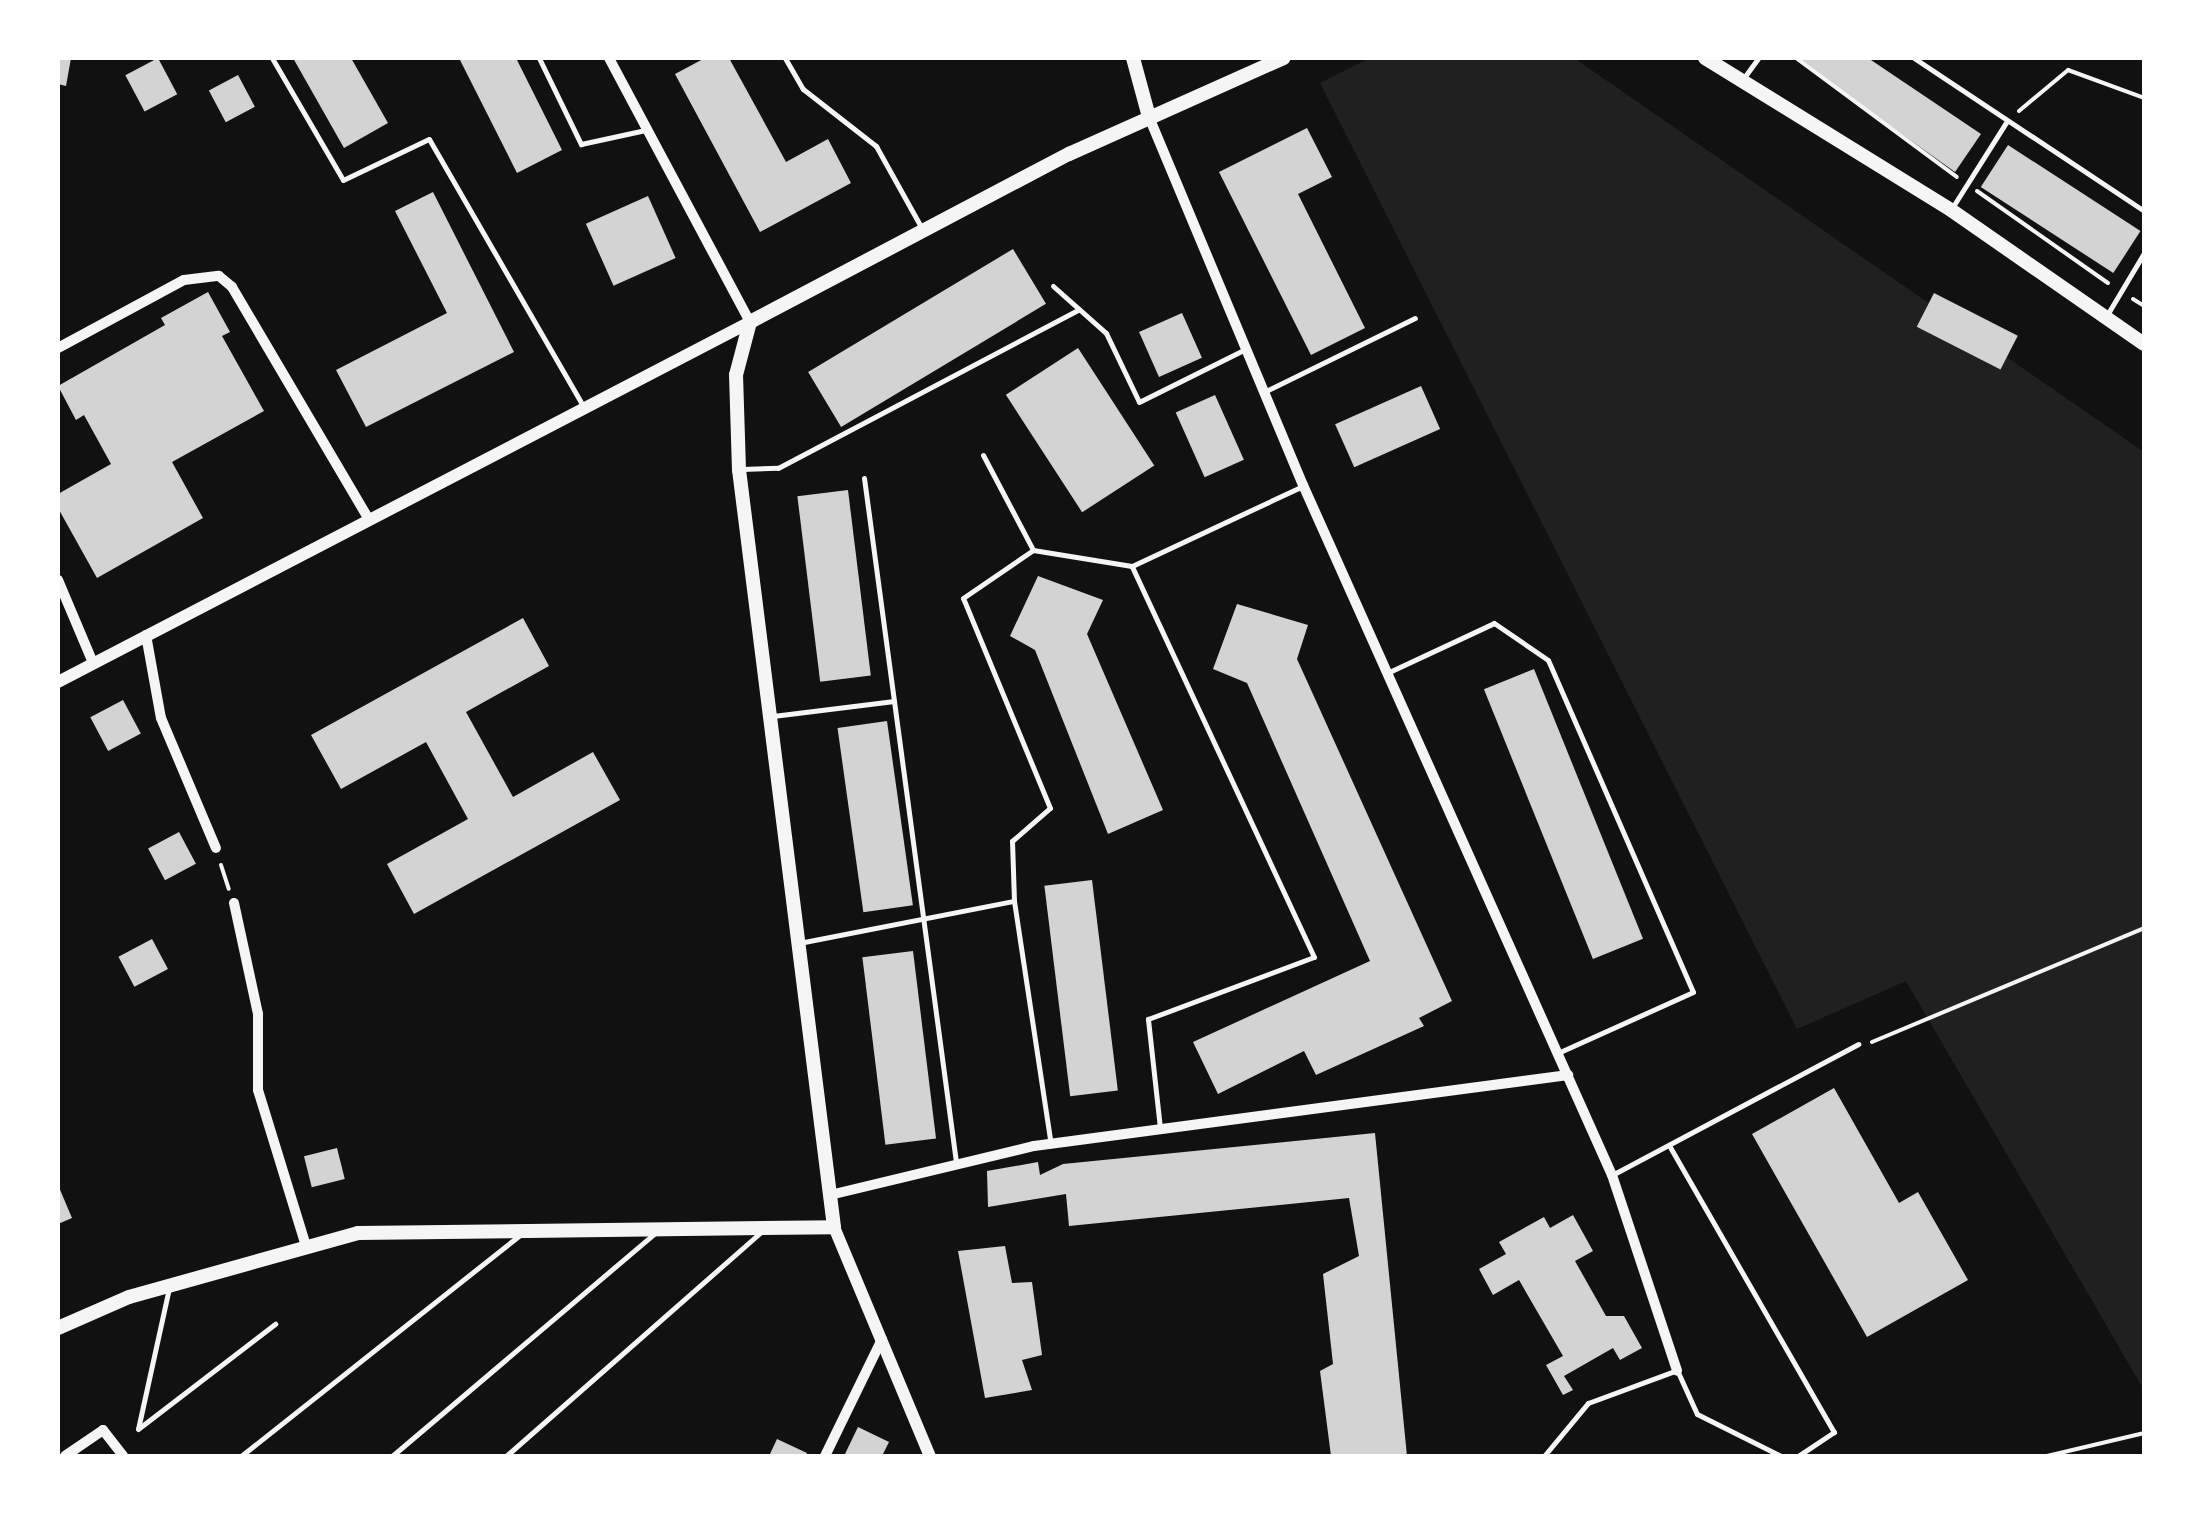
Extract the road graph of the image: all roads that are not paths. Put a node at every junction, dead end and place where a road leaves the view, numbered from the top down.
1 (272, 58) edge
2 (538, 58) edge
3 (610, 58) edge
4 (786, 58) edge
5 (1133, 58) edge
6 (1284, 58) edge
7 (1705, 58) edge
8 (1758, 58) edge
9 (1914, 58) edge
10 (1743, 79) junction
11 (1148, 117) junction
12 (2008, 121) junction
13 (648, 130) junction
14 (1951, 210) junction
15 (2144, 210) edge
16 (923, 231) junction
17 (2144, 253) edge
18 (1053, 286) dead end
19 (1079, 309) junction
20 (2106, 317) junction
21 (1415, 318) dead end
22 (750, 322) junction
23 (2144, 344) edge
24 (58, 348) edge
25 (1246, 349) junction
26 (1264, 392) junction
27 (584, 408) junction
28 (983, 455) dead end
29 (739, 470) junction
30 (864, 478) dead end
31 (1303, 485) junction
32 (369, 520) junction
33 (1033, 550) junction
34 (1132, 566) junction
35 (58, 580) edge
36 (146, 635) junction
37 (93, 664) junction
38 (1388, 673) junction
39 (58, 682) edge
40 (894, 701) junction
41 (767, 717) junction
42 (216, 848) road end
43 (1014, 901) junction
44 (234, 903) road end
45 (924, 923) junction
46 (796, 944) junction
47 (1860, 1046) road end
48 (1558, 1054) junction
49 (1568, 1076) junction
50 (1160, 1133) junction
51 (1052, 1144) junction
52 (1670, 1147) junction
53 (956, 1162) junction
54 (1612, 1175) junction
55 (830, 1195) junction
56 (834, 1227) junction
57 (528, 1229) junction
58 (763, 1230) junction
59 (656, 1233) junction
60 (306, 1246) junction
61 (170, 1284) junction
62 (275, 1324) dead end
63 (58, 1328) edge
64 (882, 1339) junction
65 (1676, 1370) junction
66 (65, 1456) edge
67 (123, 1456) edge
68 (241, 1456) edge
69 (392, 1456) edge
70 (506, 1456) edge
71 (825, 1456) edge
72 (930, 1456) edge
73 (1544, 1456) edge
74 (1780, 1456) edge
75 (1798, 1456) edge

1 - 27 lane
2 - 13 lane
3 - 13 street
4 - 16 lane
5 - 11 main road
6 - 11 main road
7 - 10 main road
8 - 10 lane
9 - 12 lane
10 - 14 main road
11 - 16 main road
11 - 25 street
12 - 14 lane
12 - 15 lane
13 - 22 street
14 - 20 main road
16 - 22 main road
17 - 20 lane
18 - 19 lane
19 - 25 lane
19 - 29 lane
20 - 23 main road
21 - 26 lane
22 - 27 street
22 - 29 main road
24 - 32 street
25 - 26 street
26 - 31 street
27 - 32 street
28 - 33 lane
29 - 41 main road
30 - 40 lane
31 - 34 lane
31 - 38 street
32 - 36 street
33 - 34 lane
33 - 43 lane
34 - 50 lane
35 - 37 street
36 - 37 street
36 - 42 street
37 - 39 street
38 - 48 street
38 - 48 lane
40 - 41 lane
40 - 45 lane
41 - 46 main road
43 - 45 lane
43 - 51 lane
44 - 60 street
45 - 46 lane
45 - 53 lane
46 - 55 main road
47 - 52 lane
48 - 49 street
49 - 50 street
49 - 54 street
50 - 51 street
51 - 53 street
52 - 54 lane
52 - 75 lane
53 - 55 street
54 - 65 street
55 - 56 main road
56 - 58 main road
56 - 64 street
57 - 59 main road
57 - 60 main road
57 - 68 lane
58 - 59 main road
58 - 70 lane
59 - 69 lane
60 - 61 main road
61 - 62 lane
61 - 63 main road
64 - 71 street
64 - 72 street
65 - 73 lane
65 - 74 lane
66 - 67 street

